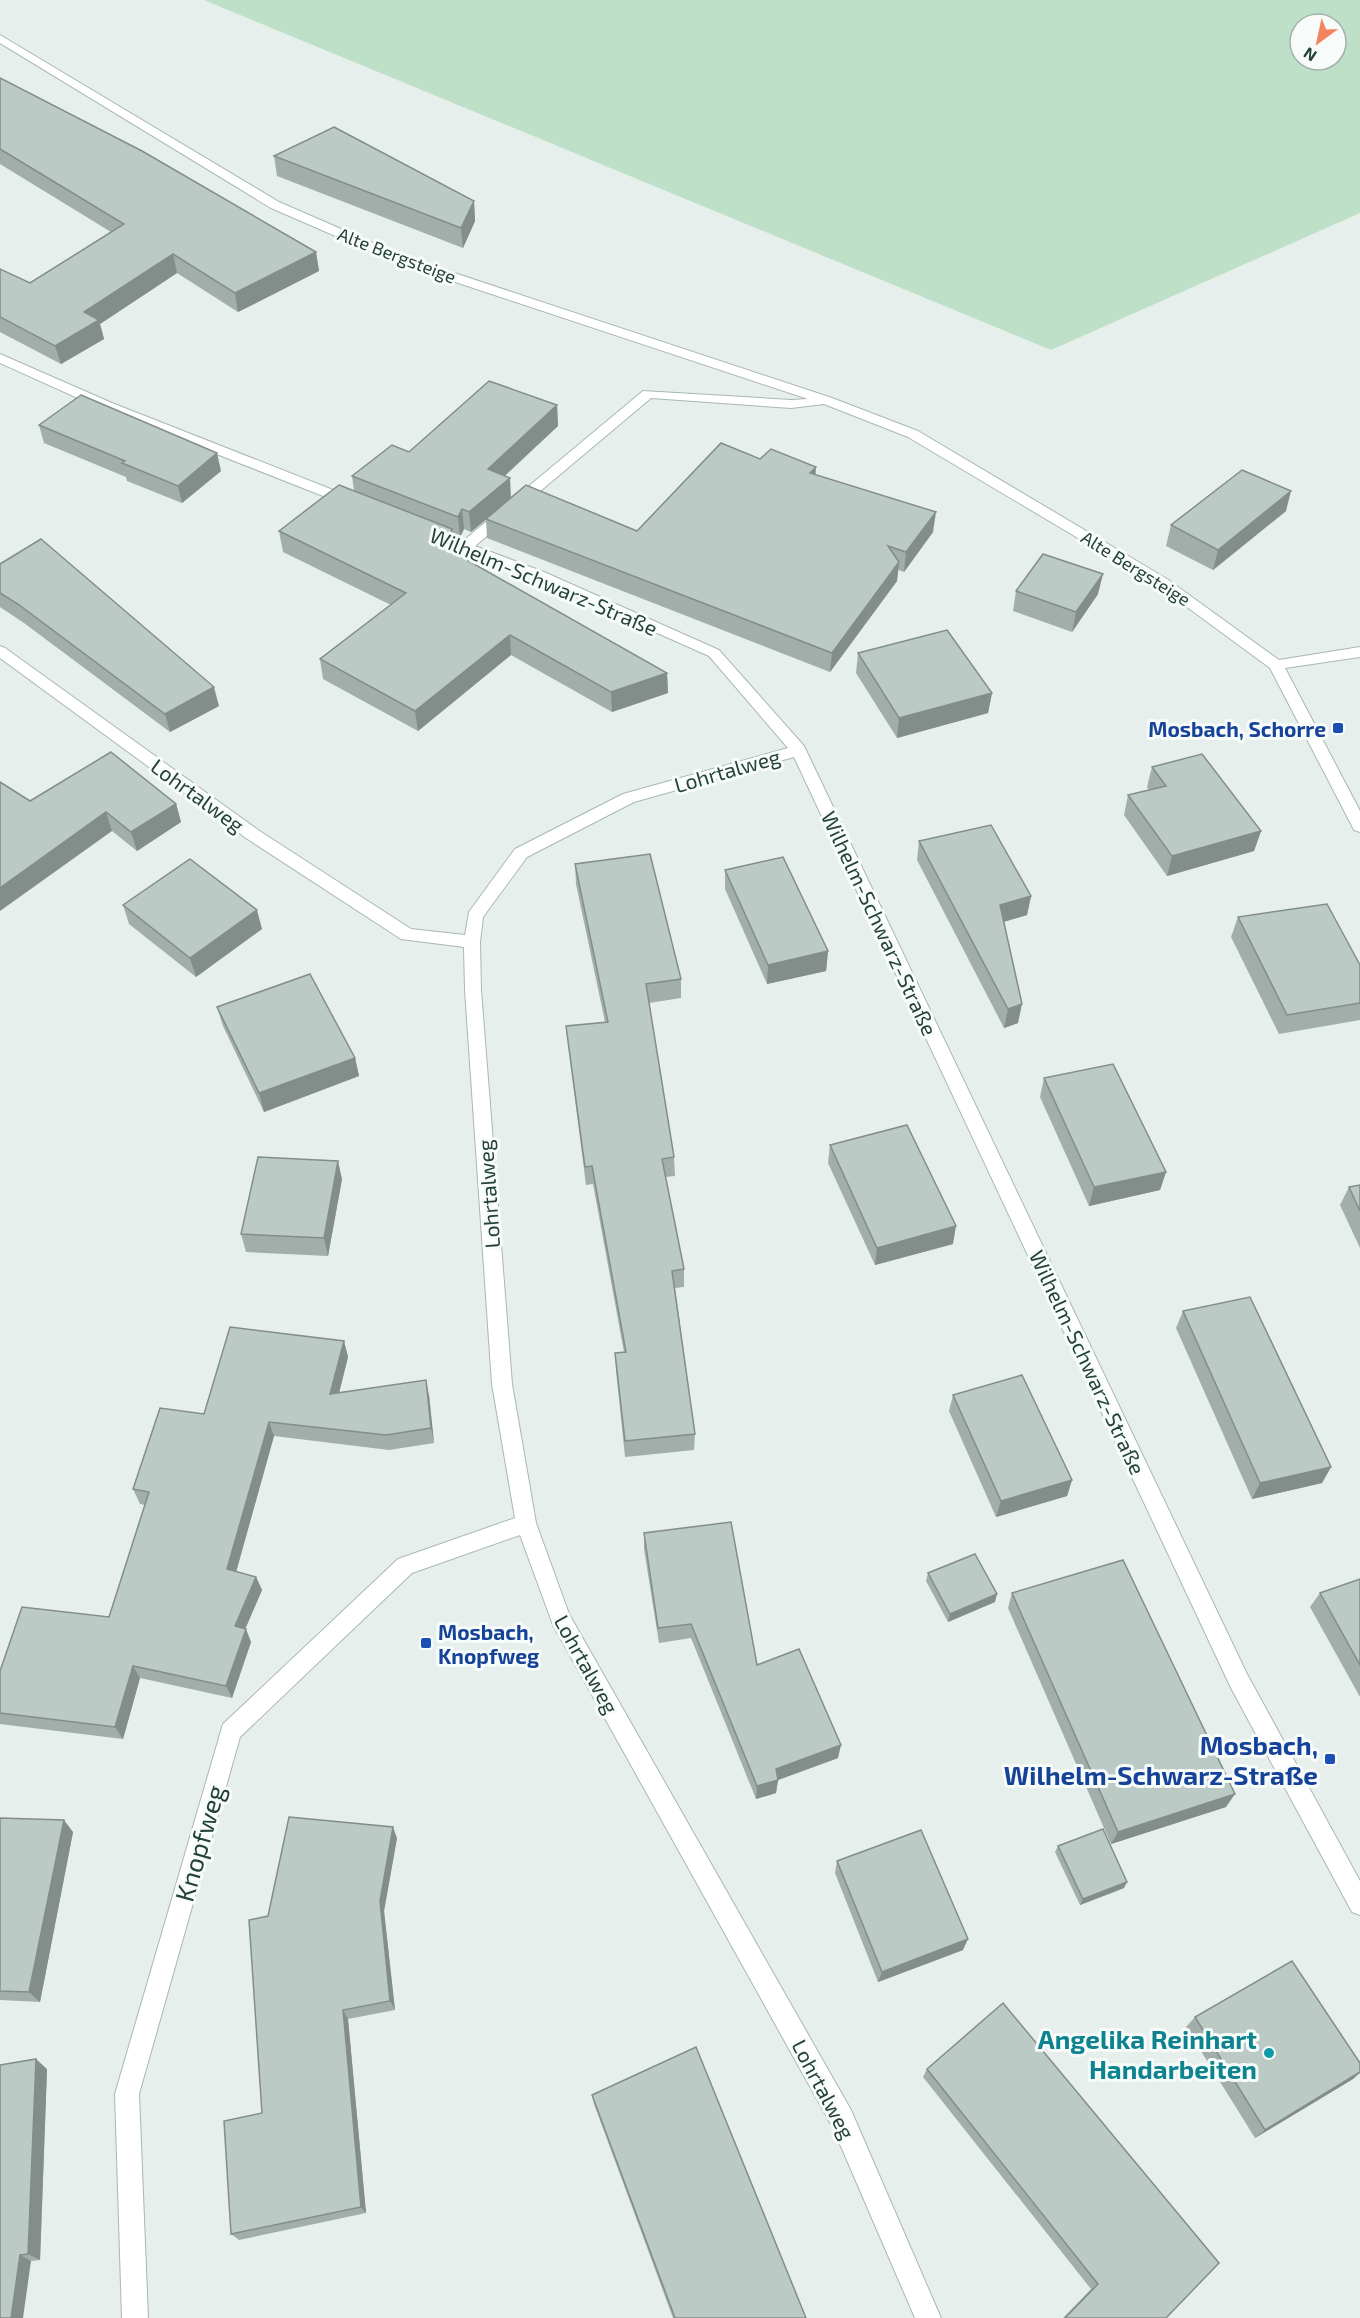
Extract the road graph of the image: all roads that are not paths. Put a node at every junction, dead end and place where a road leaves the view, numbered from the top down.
1 (0, 38) edge
2 (0, 358) edge
3 (827, 401) junction
4 (368, 508) edge
5 (422, 530) edge
6 (465, 547) junction
7 (0, 651) edge
8 (1360, 652) edge
9 (1276, 665) junction
10 (799, 750) junction
11 (1360, 826) edge
12 (472, 942) junction
13 (526, 1523) junction
14 (1360, 1904) edge
15 (135, 2318) edge
16 (928, 2318) edge

1 - 3 street, Alte Bergsteige
2 - 4 street
3 - 6 street, Alte Bergsteige
3 - 9 street, Alte Bergsteige
5 - 6 street, Wilhelm-Schwarz-Straße
6 - 10 street, Wilhelm-Schwarz-Straße
7 - 12 street, Lohrtalweg
8 - 9 street
9 - 11 street, Alte Bergsteige
10 - 12 street, Lohrtalweg
10 - 14 street, Wilhelm-Schwarz-Straße
12 - 13 street, Lohrtalweg
13 - 15 street, Knopfweg
13 - 16 street, Lohrtalweg

